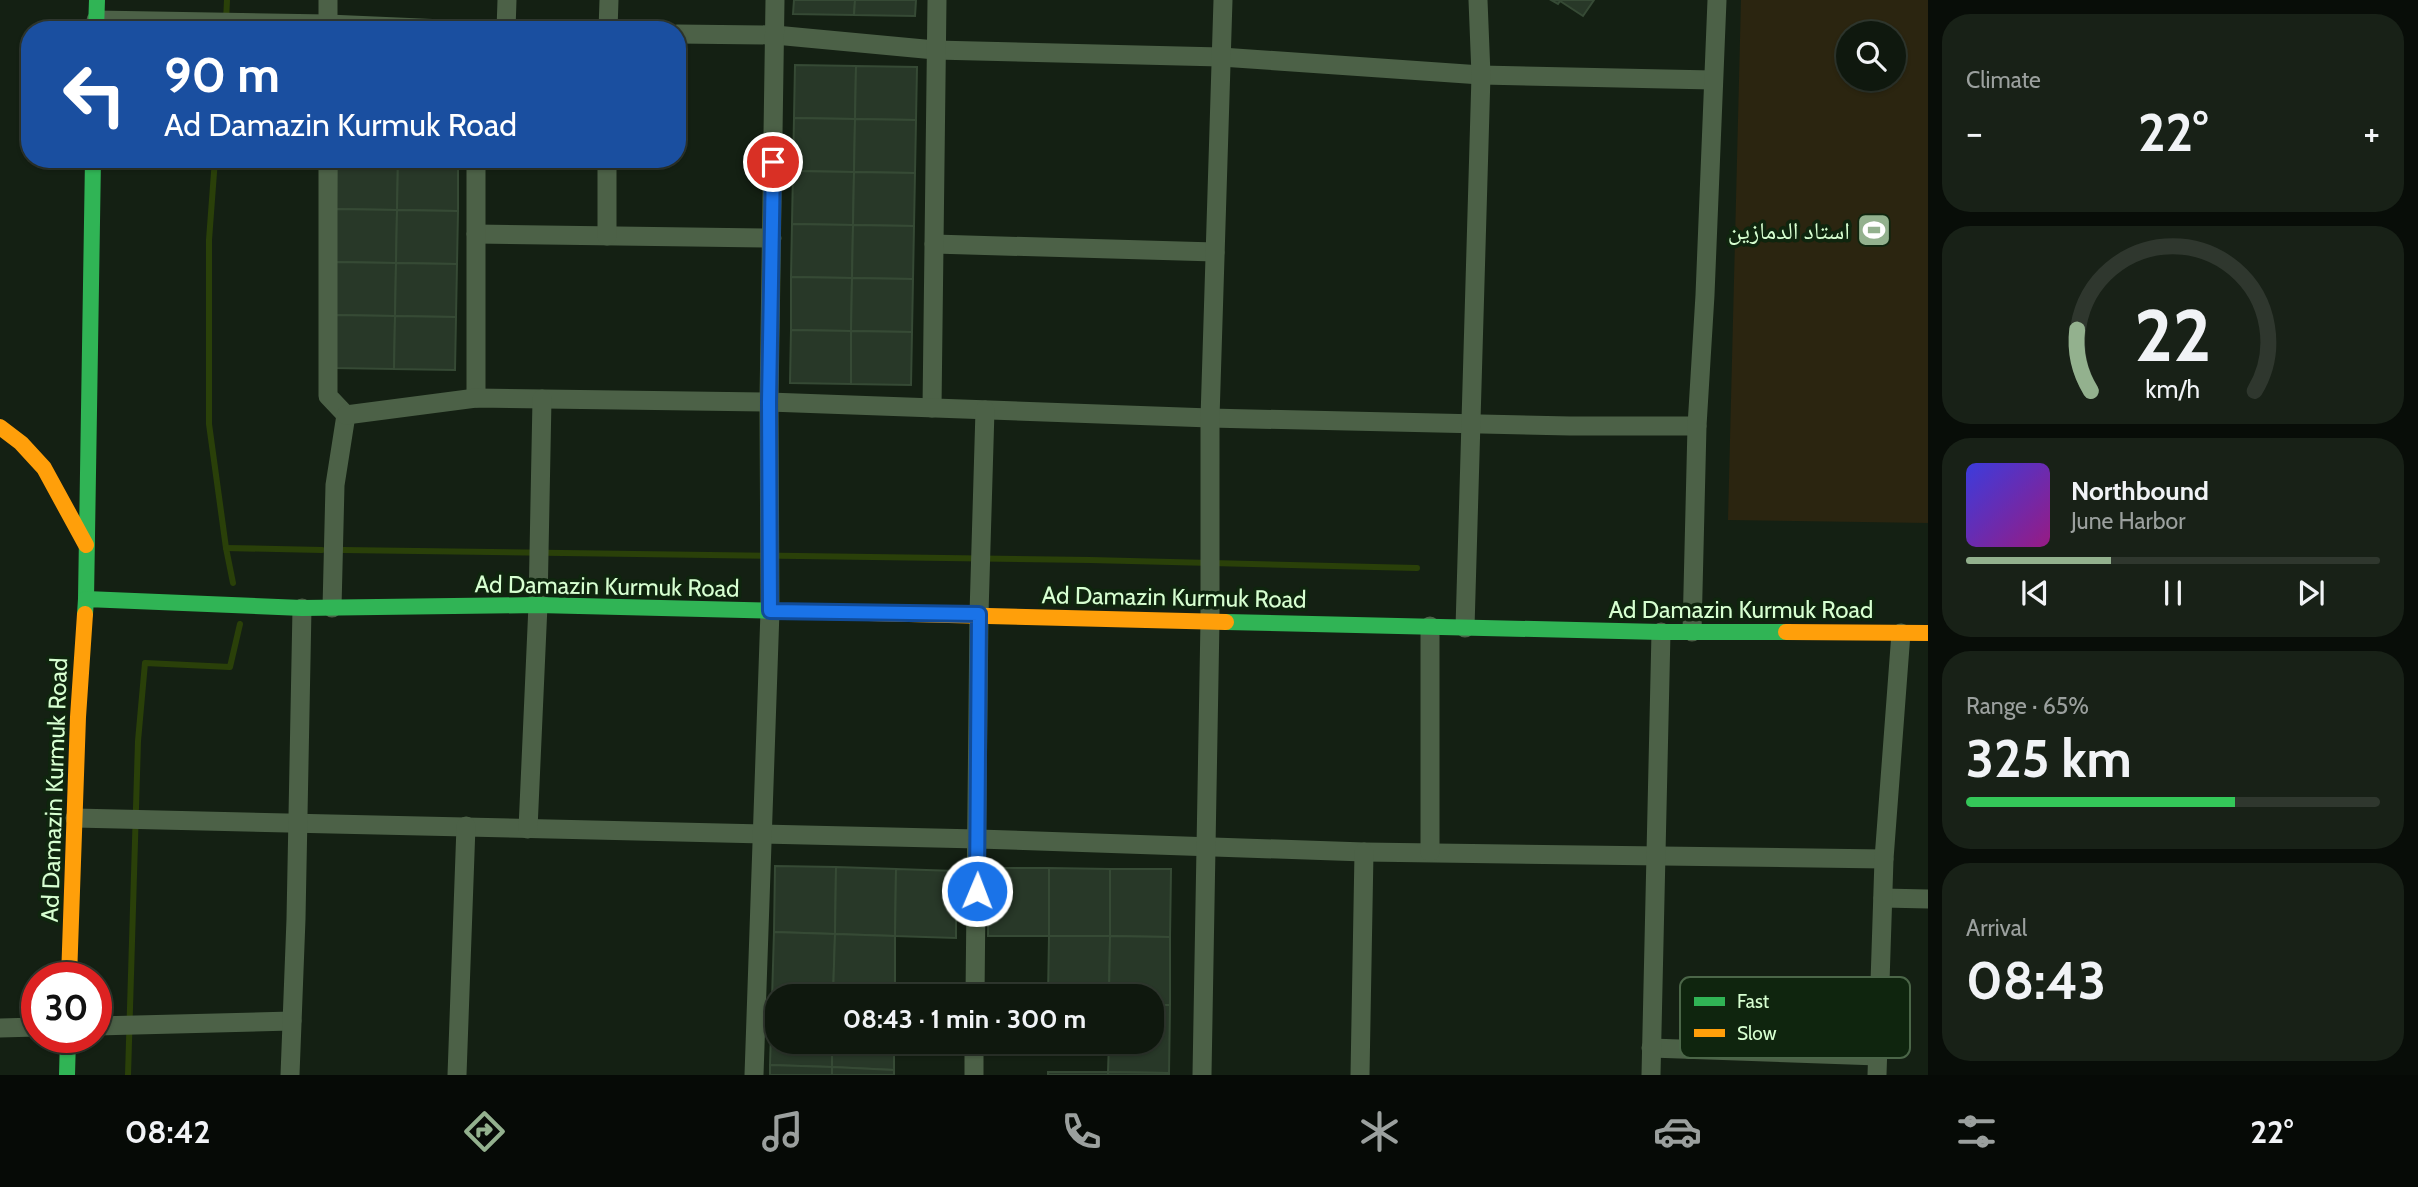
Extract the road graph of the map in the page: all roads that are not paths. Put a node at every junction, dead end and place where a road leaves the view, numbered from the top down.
1 (328, 0) edge
2 (507, 0) edge
3 (609, 0) edge
4 (775, 0) edge
5 (937, 0) edge
6 (1223, 0) edge
7 (1478, 0) edge
8 (1717, 0) edge
9 (96, 17) edge
10 (189, 21) edge
11 (328, 21) edge
12 (506, 21) edge
13 (608, 21) edge
14 (686, 34) edge
15 (775, 35) junction
16 (935, 50) junction
17 (1221, 57) junction
18 (1481, 75) junction
19 (1713, 80) junction
20 (93, 168) edge
21 (328, 168) edge
22 (477, 168) edge
23 (607, 168) edge
24 (476, 234) junction
25 (607, 236) junction
26 (772, 238) junction
27 (934, 244) junction
28 (1215, 252) junction
29 (476, 398) junction
30 (542, 399) junction
31 (769, 402) junction
32 (932, 408) junction
33 (985, 410) junction
34 (346, 415) junction
35 (1210, 418) junction
36 (1470, 422) junction
37 (1697, 426) junction
38 (0, 427) edge
39 (87, 546) junction
40 (86, 598) junction
41 (538, 605) junction
42 (302, 608) junction
43 (332, 608) junction
44 (770, 611) junction
45 (979, 614) junction
46 (1210, 620) junction
47 (1430, 626) junction
48 (1465, 628) junction
49 (1661, 632) junction
50 (1692, 632) junction
51 (1901, 633) junction
52 (1928, 634) edge
53 (75, 818) junction
54 (297, 824) junction
55 (466, 826) junction
56 (528, 829) junction
57 (762, 835) junction
58 (978, 839) junction
59 (1205, 847) junction
60 (1364, 852) junction
61 (1430, 852) junction
62 (1656, 855) junction
63 (1884, 859) junction
64 (1883, 898) junction
65 (1928, 899) edge
66 (70, 962) edge
67 (1881, 977) edge
68 (975, 984) edge
69 (292, 1021) junction
70 (112, 1026) edge
71 (21, 1027) edge
72 (0, 1028) edge
73 (1651, 1048) junction
74 (1680, 1050) edge
75 (68, 1053) edge
76 (974, 1054) edge
77 (1777, 1058) edge
78 (1878, 1066) edge
79 (67, 1075) edge
80 (290, 1075) edge
81 (457, 1075) edge
82 (754, 1075) edge
83 (974, 1075) edge
84 (1202, 1075) edge
85 (1360, 1075) edge
86 (1651, 1075) edge

1 - 11 street
2 - 12 street
3 - 13 street
4 - 15 street
5 - 16 street
6 - 17 street
7 - 18 street
8 - 19 street
9 - 10 street
14 - 15 street
15 - 16 street
15 - 26 street
16 - 17 street
16 - 27 street
17 - 18 street
17 - 28 street
18 - 19 street
18 - 36 street
19 - 37 street
20 - 39 main road
21 - 34 street
22 - 24 street
23 - 25 street
24 - 25 street
24 - 29 street
25 - 26 street
26 - 31 street
27 - 28 street
27 - 32 street
28 - 35 street
29 - 30 street
29 - 34 street
30 - 31 street
30 - 41 street
31 - 32 street
31 - 44 street
32 - 33 street
33 - 35 street
33 - 45 street
34 - 43 street
35 - 36 street
35 - 46 street
36 - 37 street
36 - 48 street
37 - 50 street
38 - 39 main road
39 - 40 main road
40 - 42 main road, Ad Damazin Kurmuk Road
40 - 53 main road, Ad Damazin Kurmuk Road
41 - 43 main road, Ad Damazin Kurmuk Road
41 - 44 main road, Ad Damazin Kurmuk Road
41 - 56 street
42 - 43 main road, Ad Damazin Kurmuk Road
42 - 54 street
44 - 45 main road, Ad Damazin Kurmuk Road
44 - 57 street
45 - 46 main road, Ad Damazin Kurmuk Road
45 - 58 street
46 - 47 main road, Ad Damazin Kurmuk Road
46 - 59 street
47 - 48 main road, Ad Damazin Kurmuk Road
47 - 61 street
48 - 49 main road, Ad Damazin Kurmuk Road
49 - 50 main road, Ad Damazin Kurmuk Road
49 - 62 street
50 - 51 main road, Ad Damazin Kurmuk Road
51 - 52 main road, Ad Damazin Kurmuk Road
51 - 63 street
53 - 54 street
53 - 66 main road, Ad Damazin Kurmuk Road
54 - 55 street
54 - 69 street
55 - 56 street
55 - 81 street
56 - 57 street
57 - 58 street
57 - 82 street
58 - 59 street
58 - 68 street
59 - 60 street
59 - 84 street
60 - 61 street
60 - 85 street
61 - 62 street
62 - 63 street
62 - 73 street
63 - 64 street
64 - 65 street
64 - 67 street
69 - 70 street
69 - 80 street
71 - 72 street
73 - 74 street
73 - 86 street
75 - 79 main road
76 - 83 street
77 - 78 street

